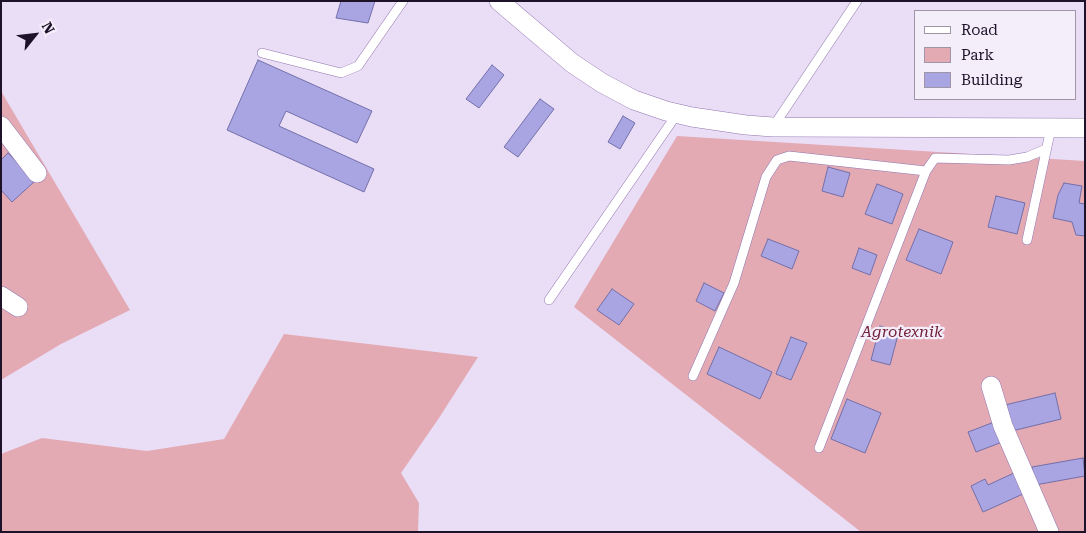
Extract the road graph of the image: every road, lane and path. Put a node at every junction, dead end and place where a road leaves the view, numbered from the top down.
1 (403, 1) edge
2 (499, 1) edge
3 (857, 1) edge
4 (262, 53) dead end
5 (677, 114) junction
6 (1, 126) edge
7 (772, 128) junction
8 (1051, 128) junction
9 (1085, 128) edge
10 (1046, 149) junction
11 (926, 171) junction
12 (36, 173) dead end
13 (1027, 240) dead end
14 (1, 296) edge
15 (549, 300) dead end
16 (18, 307) dead end
17 (693, 376) dead end
18 (991, 386) dead end
19 (820, 448) dead end
20 (1049, 532) edge

1 - 4 lane
2 - 5 street
3 - 7 lane
5 - 7 street
5 - 15 lane
6 - 12 street
7 - 8 street
8 - 9 street
8 - 10 lane
10 - 11 lane
10 - 13 lane
11 - 17 lane
11 - 19 lane
14 - 16 street
18 - 20 street

